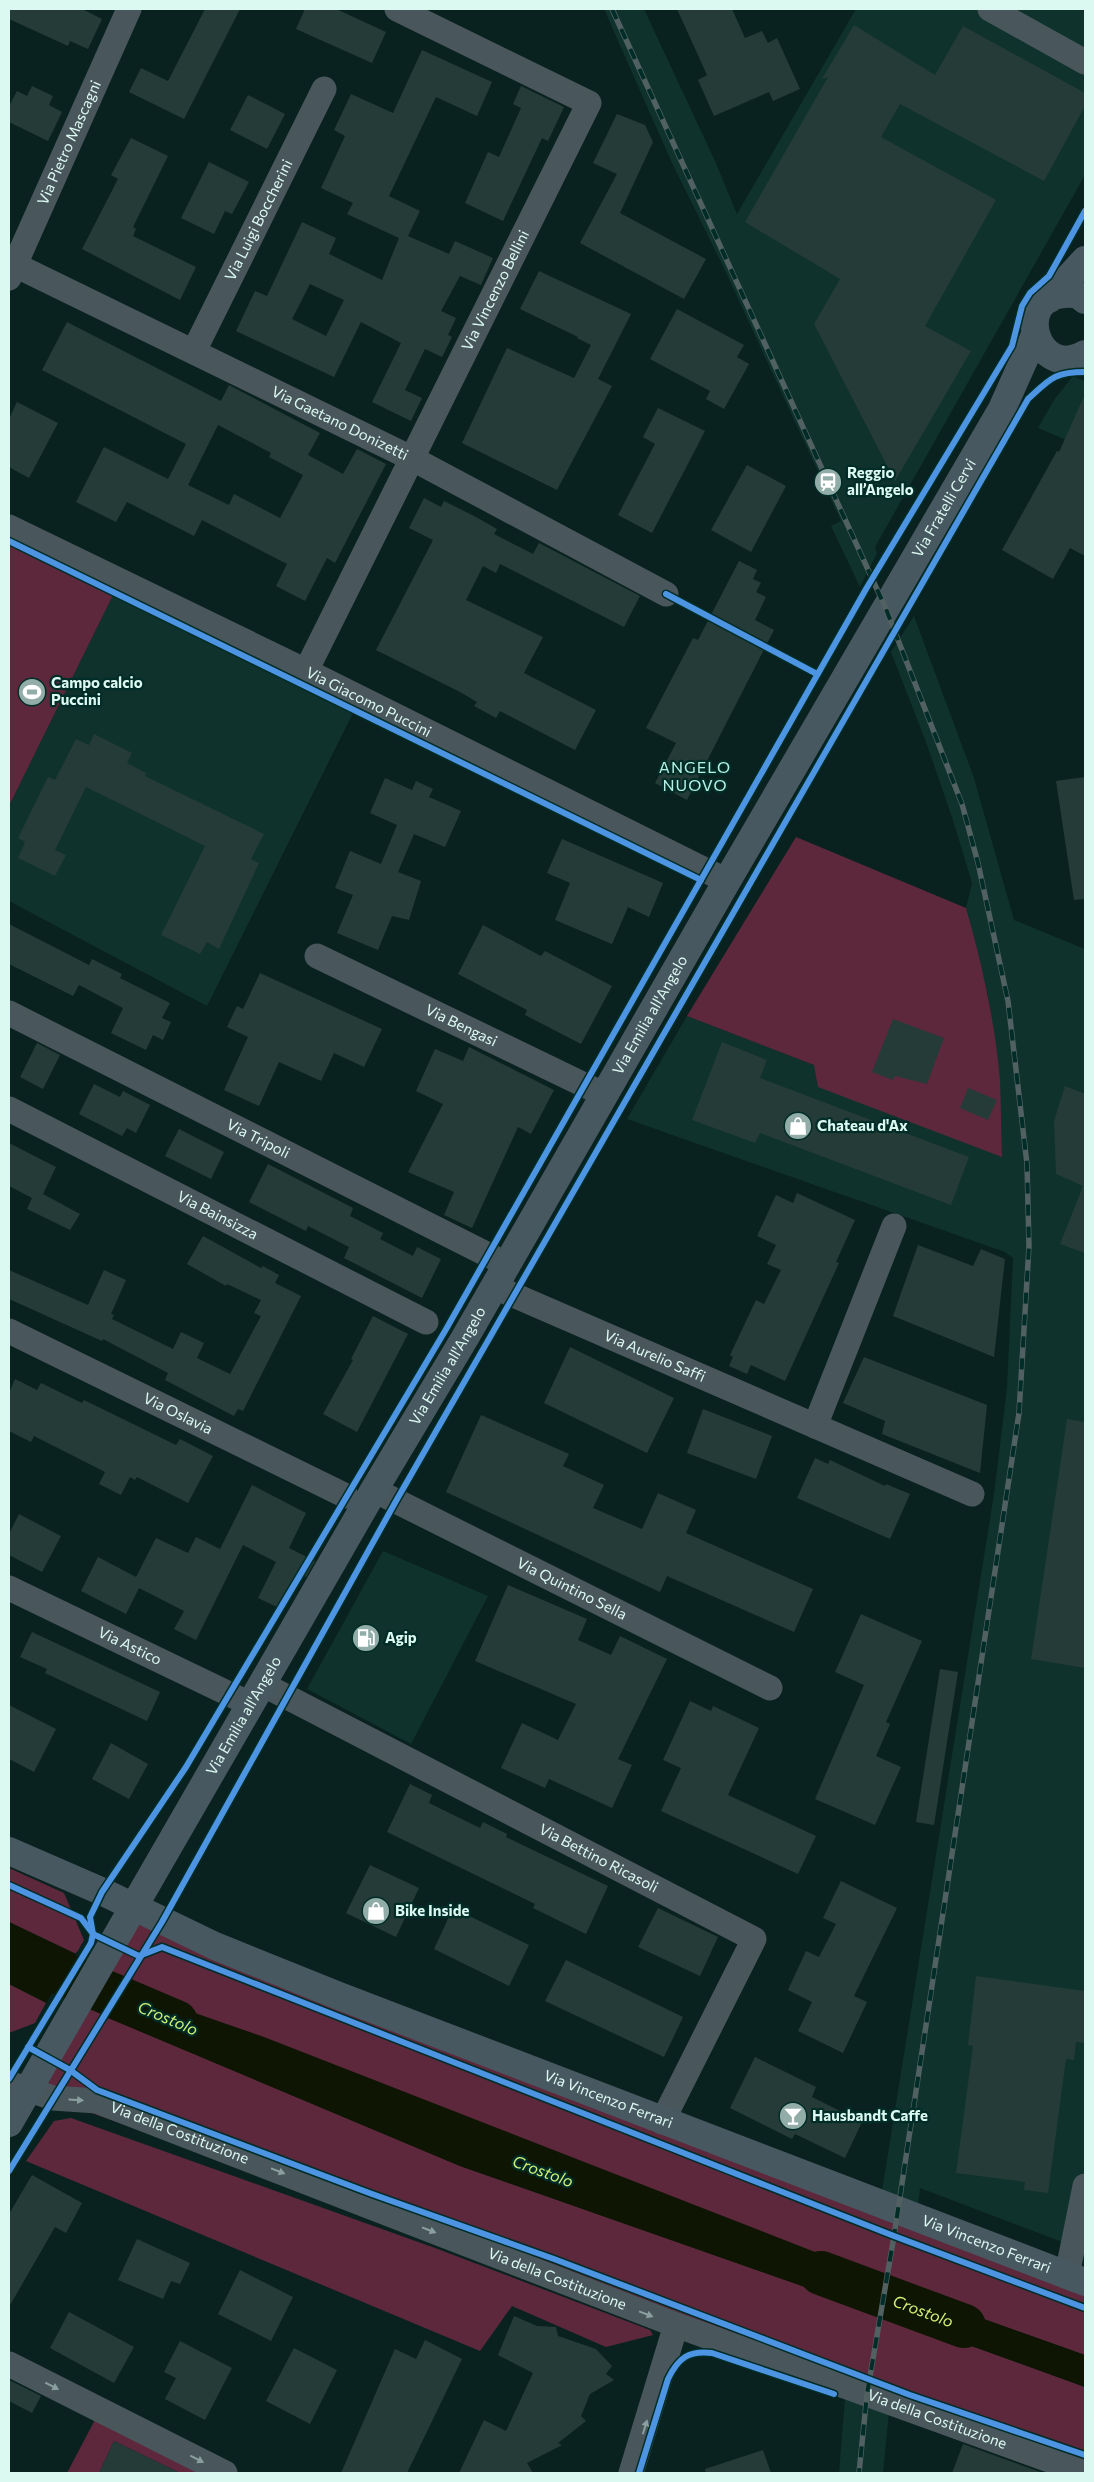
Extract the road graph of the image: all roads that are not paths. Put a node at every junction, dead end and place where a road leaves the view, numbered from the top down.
1 (128, 9) edge
2 (397, 9) edge
3 (990, 9) edge
4 (1085, 62) edge
5 (324, 89) dead end
6 (1085, 260) edge
7 (11, 268) edge
8 (1084, 294) edge
9 (1049, 299) junction
10 (1036, 336) junction
11 (194, 351) junction
12 (1077, 356) edge
13 (1002, 409) junction
14 (413, 459) junction
15 (9, 527) edge
16 (666, 594) dead end
17 (886, 609) joint
18 (306, 671) junction
19 (727, 881) junction
20 (317, 956) dead end
21 (9, 1013) edge
22 (605, 1095) junction
23 (9, 1109) edge
24 (894, 1226) dead end
25 (501, 1276) junction
26 (426, 1322) dead end
27 (9, 1331) edge
28 (815, 1426) junction
29 (374, 1490) junction
30 (972, 1494) dead end
31 (346, 1496) dead end
32 (9, 1588) edge
33 (770, 1688) dead end
34 (256, 1694) junction
35 (9, 1851) edge
36 (134, 1908) junction
37 (19, 2086) edge
38 (662, 2122) junction
39 (9, 2123) edge
40 (1085, 2186) edge
41 (1076, 2279) edge
42 (676, 2325) junction
43 (9, 2364) edge
44 (224, 2473) edge
45 (632, 2473) edge
46 (1085, 2473) edge

1 - 7 street, Via Pietro Mascagni
2 - 14 street, Via Vincenzo Bellini
3 - 4 street
5 - 11 street, Via Luigi Boccherini
6 - 9 main road
7 - 11 street, Via Gaetano Donizetti
8 - 9 main road
9 - 10 main road, Via Fratelli Cervi
10 - 12 main road
10 - 13 main road, Via Fratelli Cervi
11 - 14 street, Via Gaetano Donizetti
12 - 13 main road, Via Fratelli Cervi
13 - 17 main road, Via Fratelli Cervi
14 - 16 street, Via Gaetano Donizetti
14 - 18 street, Via Vincenzo Bellini
15 - 18 street, Via Giacomo Puccini
17 - 19 main road, Via Emilia all'Angelo
18 - 19 street, Via Giacomo Puccini
19 - 22 main road, Via Emilia all'Angelo
20 - 22 street, Via Bengasi
21 - 25 street, Via Tripoli
22 - 25 main road, Via Emilia all'Angelo
23 - 26 street, Via Bainsizza
24 - 28 street
25 - 28 street, Via Aurelio Saffi
25 - 29 main road, Via Emilia all'Angelo
27 - 31 street, Via Oslavia
28 - 30 street, Via Aurelio Saffi
29 - 33 street, Via Quintino Sella
29 - 34 main road, Via Emilia all'Angelo
32 - 34 street, Via Astico
34 - 36 main road, Via Emilia all'Angelo
34 - 38 street, Via Bettino Ricasoli
35 - 36 main road, Via Vincenzo Ferrari
36 - 37 main road, Via Emilia all'Angelo
36 - 38 main road, Via Vincenzo Ferrari
37 - 39 main road, Via Emilia all'Angelo
37 -> 42 street, Via della Costituzione
38 - 41 main road, Via Vincenzo Ferrari
40 - 41 street
45 -> 42 street
42 - 46 street, Via della Costituzione
43 -> 44 street

